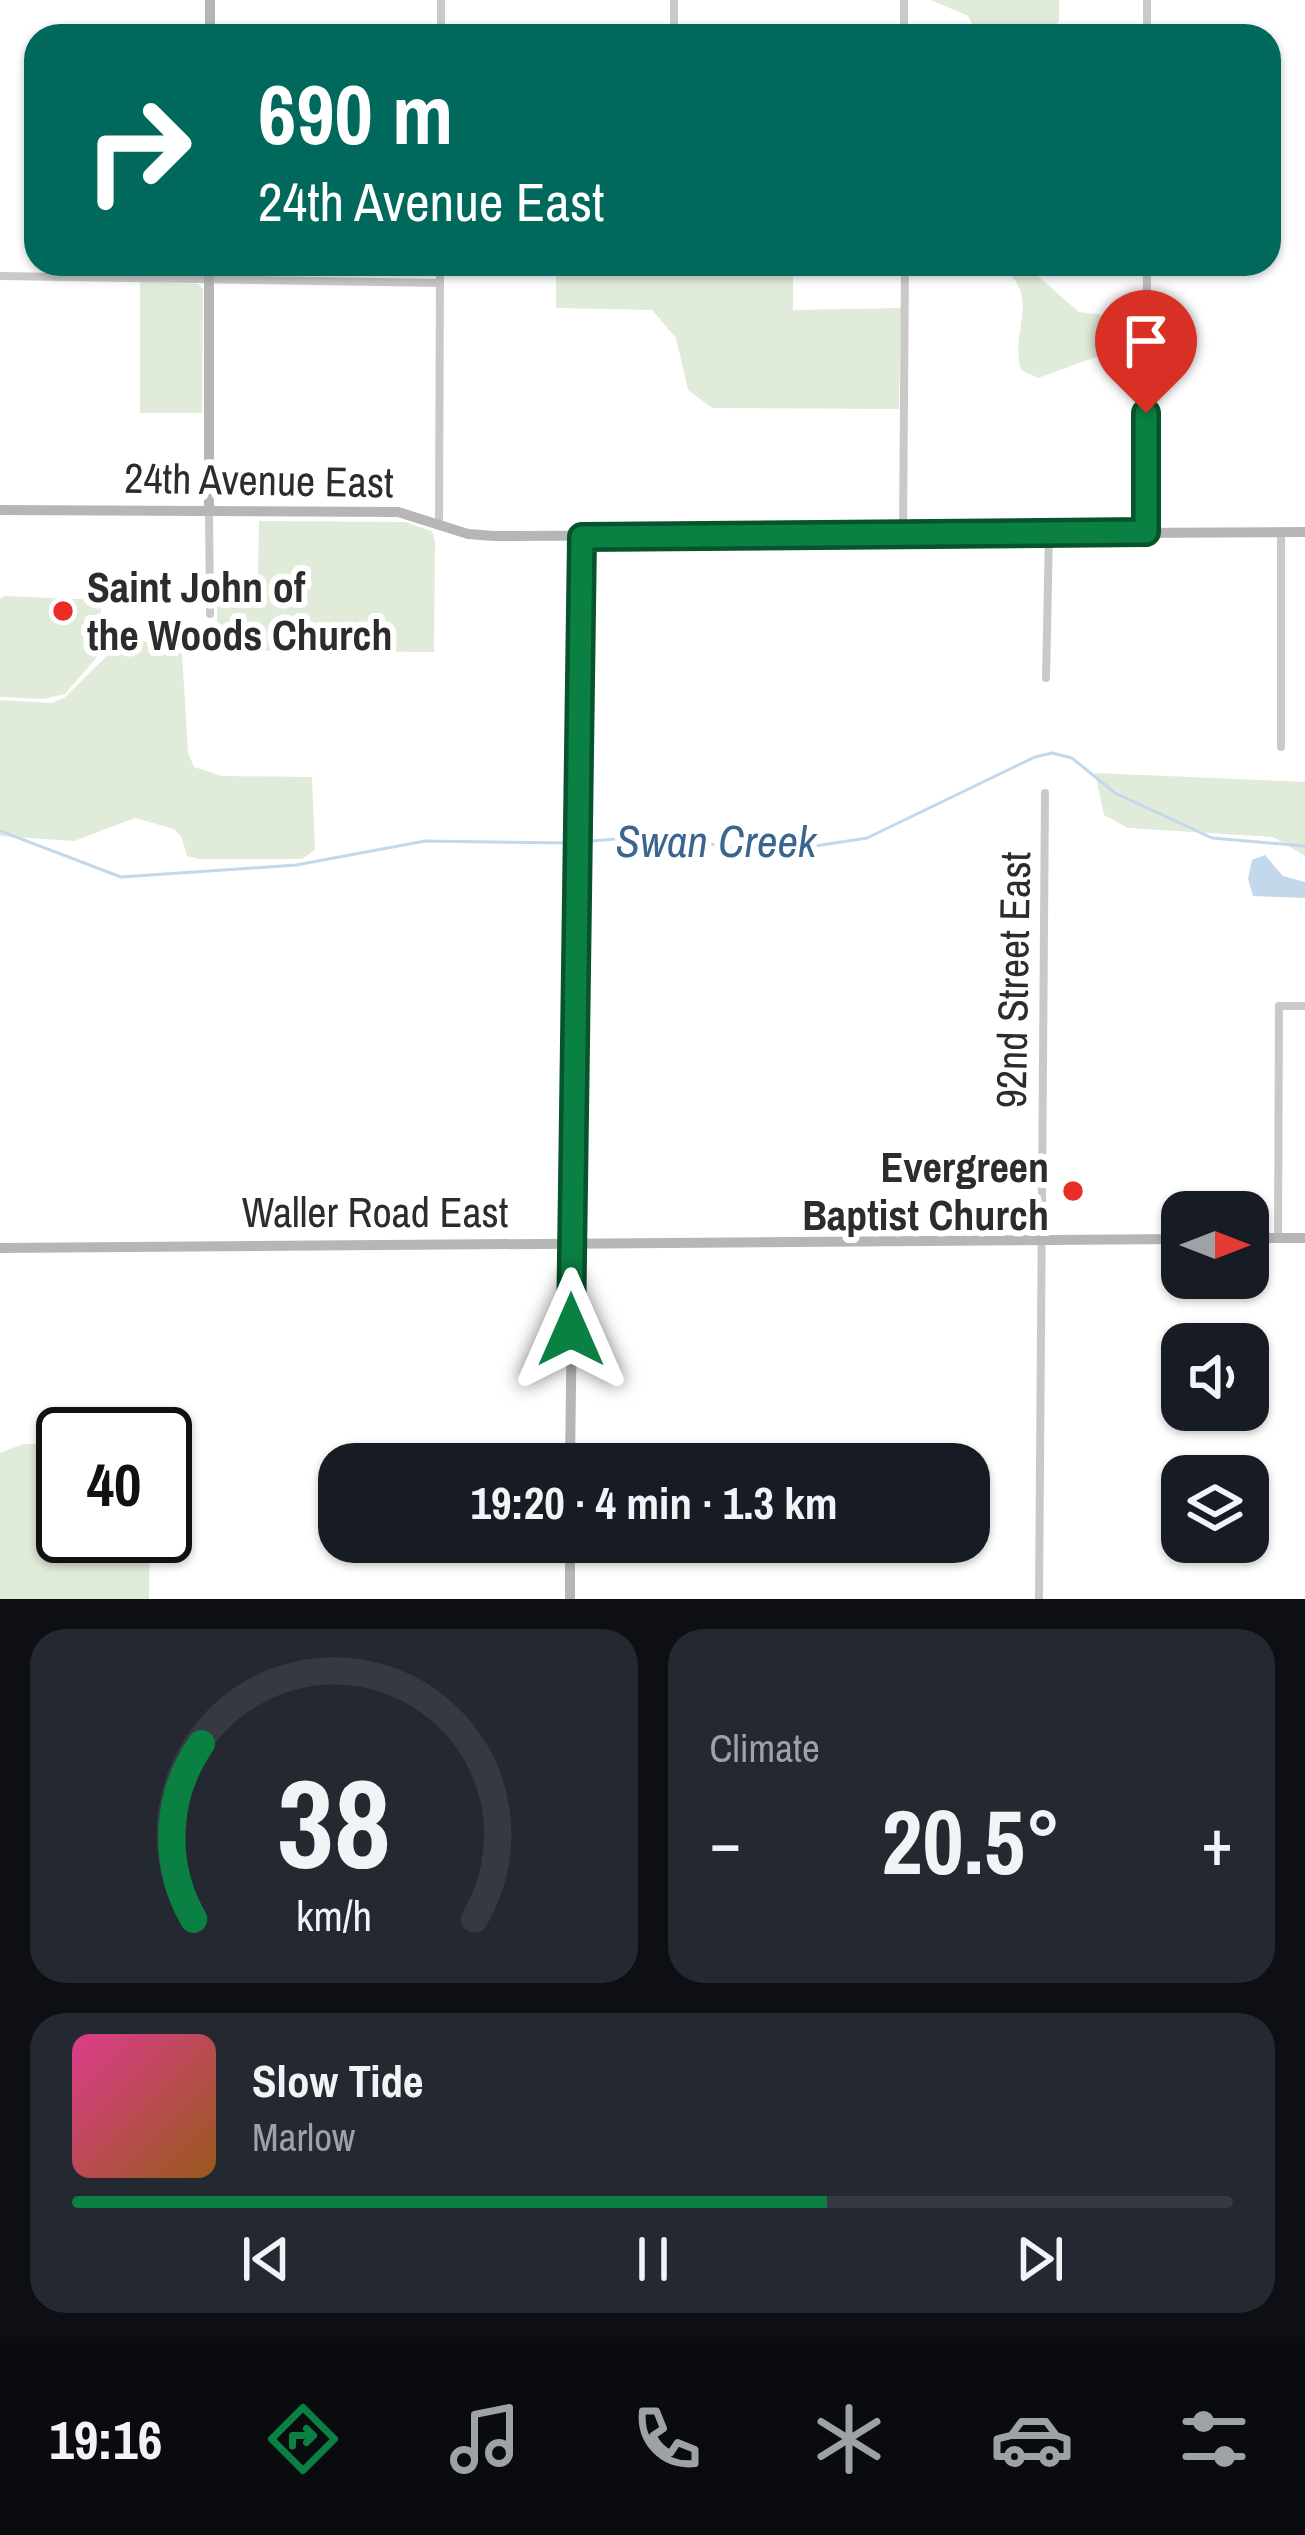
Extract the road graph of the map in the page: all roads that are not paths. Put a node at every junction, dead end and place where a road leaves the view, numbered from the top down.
1 (0, 276) edge
2 (208, 276) edge
3 (440, 276) edge
4 (905, 276) edge
5 (1147, 276) edge
6 (208, 279) junction
7 (440, 283) junction
8 (209, 509) junction
9 (0, 510) edge
10 (440, 522) junction
11 (1146, 532) junction
12 (1281, 532) junction
13 (1305, 532) edge
14 (904, 534) junction
15 (1049, 534) junction
16 (582, 537) junction
17 (210, 614) dead end
18 (1046, 678) dead end
19 (1281, 747) dead end
20 (1045, 793) dead end
21 (1305, 1006) edge
22 (1269, 1238) edge
23 (1278, 1238) junction
24 (1305, 1238) edge
25 (1161, 1239) edge
26 (1040, 1240) junction
27 (571, 1244) junction
28 (0, 1248) edge
29 (570, 1443) edge
30 (570, 1563) edge
31 (570, 1599) edge
32 (1039, 1599) edge

1 - 6 street
2 - 6 street
3 - 7 street
4 - 14 street
5 - 11 street
6 - 7 street
6 - 8 street
7 - 10 street
8 - 9 street, 24th Avenue East
8 - 10 street, 24th Avenue East
8 - 17 street
10 - 16 street, 24th Avenue East
11 - 12 street, 24th Avenue East
11 - 15 street, 24th Avenue East
12 - 13 street, 24th Avenue East
12 - 19 street
14 - 15 street, 24th Avenue East
14 - 16 street, 24th Avenue East
15 - 18 street
16 - 27 street
20 - 26 street, 92nd Street East
21 - 23 street
22 - 23 street
23 - 24 street
25 - 26 street, Waller Road East
26 - 27 street, Waller Road East
26 - 32 street, 92nd Street East
27 - 28 street, Waller Road East
27 - 29 street
30 - 31 street

